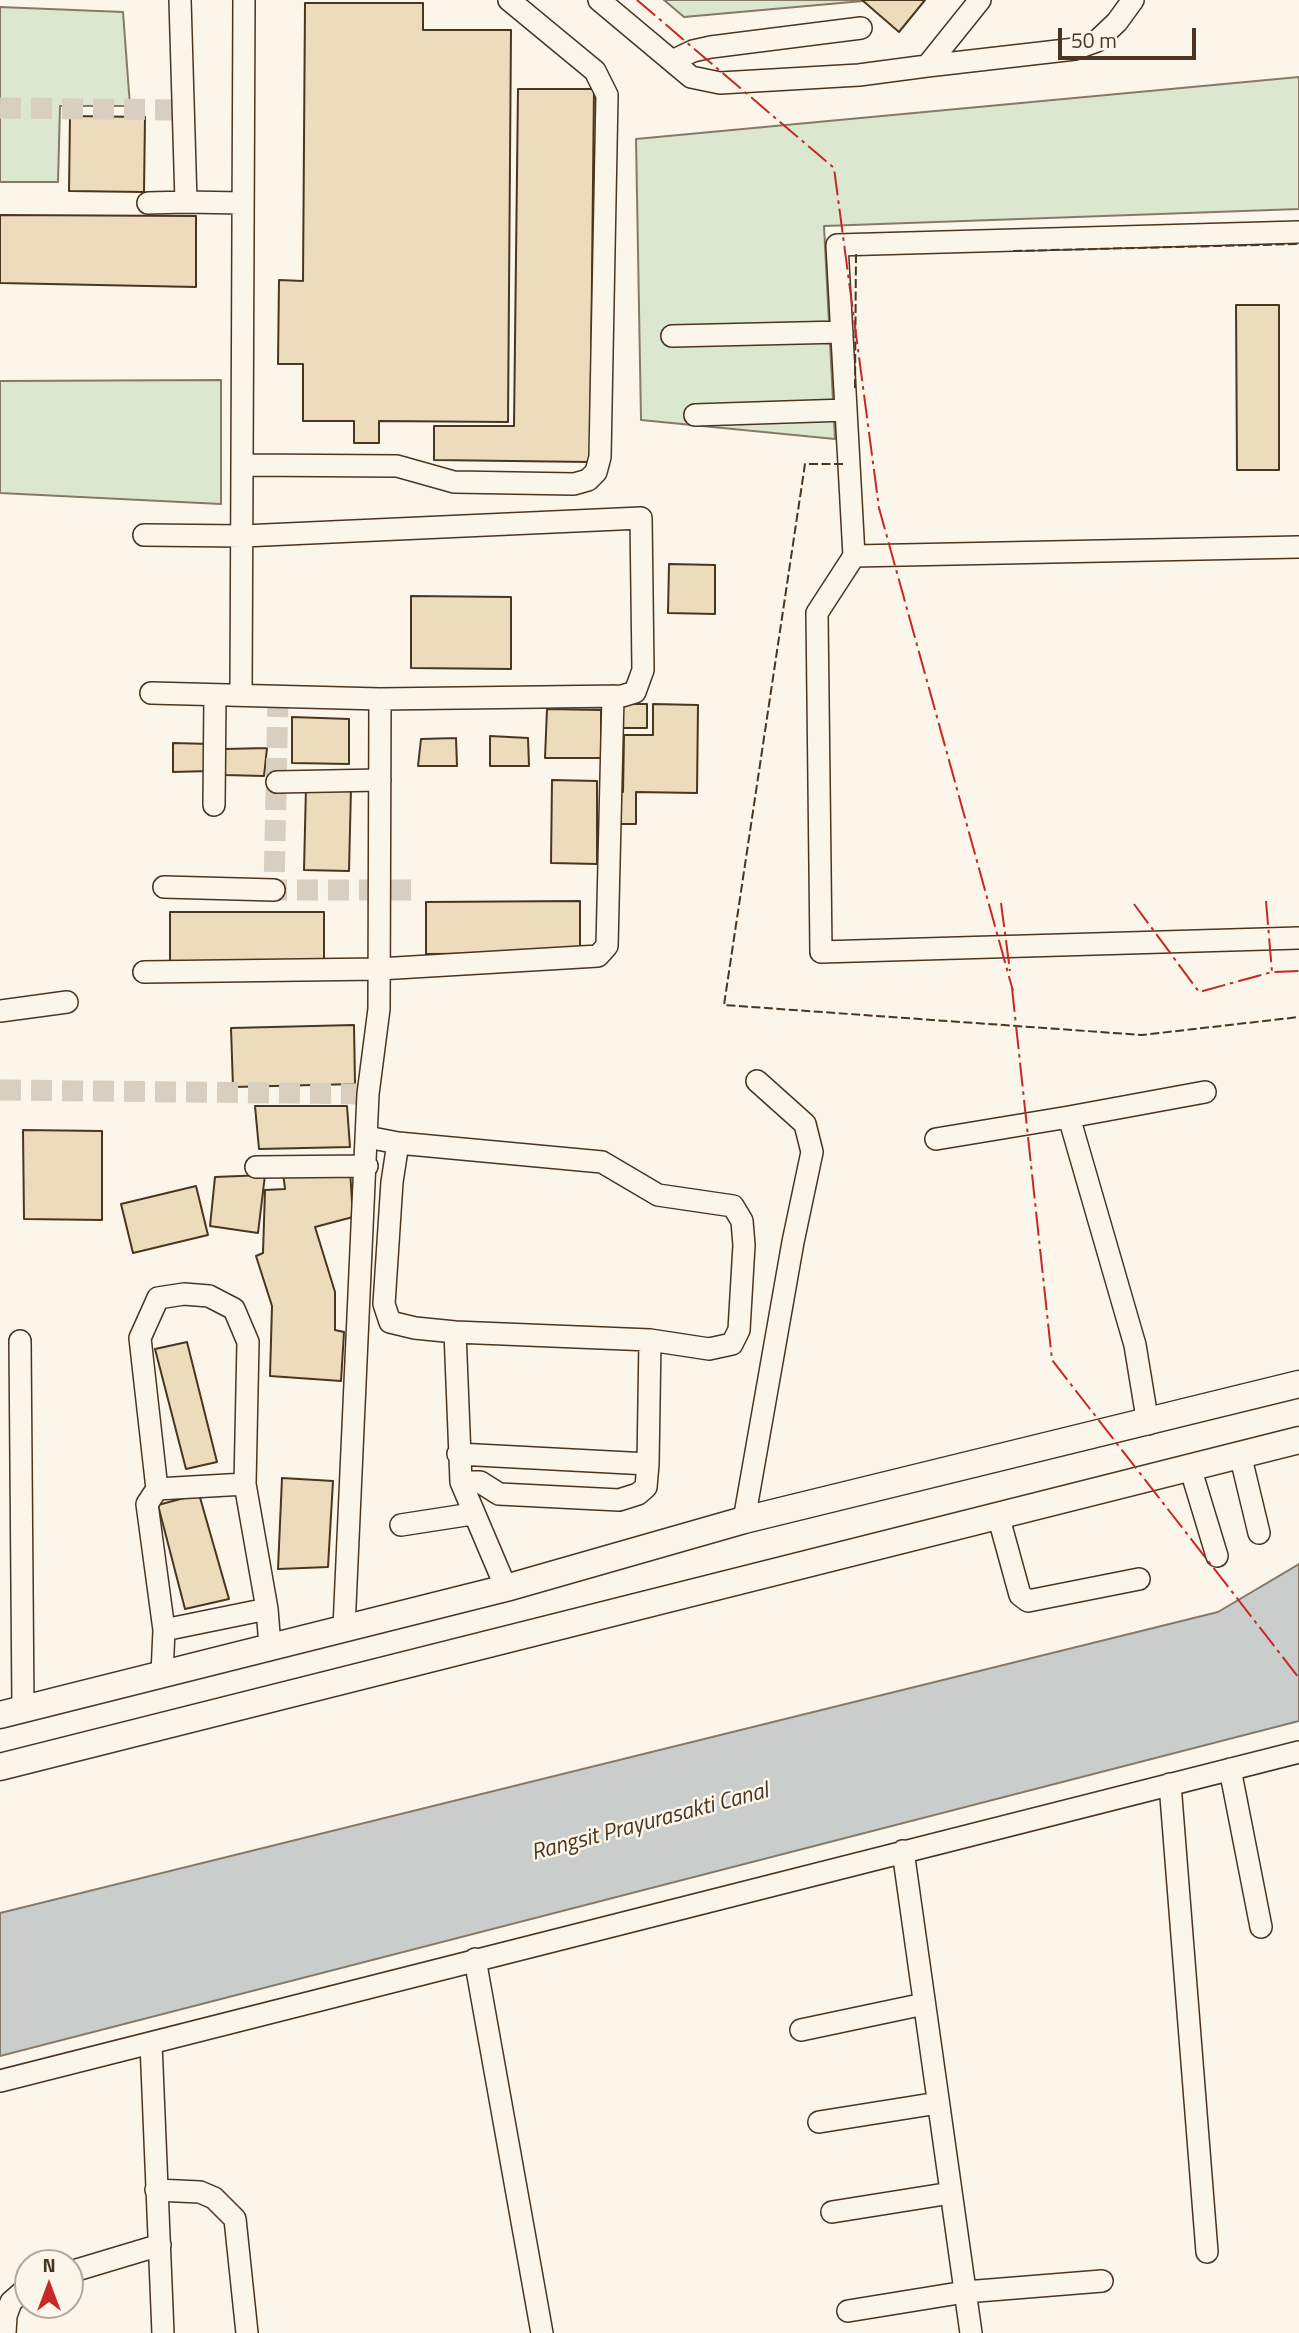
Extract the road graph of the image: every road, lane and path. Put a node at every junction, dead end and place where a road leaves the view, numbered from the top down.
1 (180, 0) edge
2 (244, 0) edge
3 (509, 0) edge
4 (599, 0) edge
5 (980, 0) edge
6 (1133, 0) edge
7 (861, 28) dead end
8 (672, 61) junction
9 (927, 66) junction
10 (186, 202) junction
11 (148, 203) dead end
12 (242, 203) junction
13 (1299, 232) edge
14 (842, 332) junction
15 (672, 336) dead end
16 (846, 410) junction
17 (695, 415) dead end
18 (243, 465) junction
19 (144, 535) dead end
20 (243, 536) junction
21 (1299, 547) edge
22 (854, 556) junction
23 (151, 693) dead end
24 (215, 695) junction
25 (241, 695) junction
26 (613, 696) junction
27 (380, 699) junction
28 (380, 780) junction
29 (277, 782) dead end
30 (214, 804) dead end
31 (164, 887) dead end
32 (274, 890) dead end
33 (1299, 937) edge
34 (379, 969) junction
35 (144, 972) dead end
36 (67, 1002) dead end
37 (0, 1011) edge
38 (757, 1081) dead end
39 (1205, 1093) dead end
40 (1069, 1117) junction
41 (367, 1137) junction
42 (936, 1139) dead end
43 (398, 1143) junction
44 (367, 1166) junction
45 (256, 1167) dead end
46 (455, 1332) junction
47 (650, 1340) junction
48 (20, 1341) dead end
49 (1299, 1384) edge
50 (1148, 1424) junction
51 (1299, 1440) edge
52 (458, 1454) junction
53 (1240, 1454) junction
54 (648, 1464) junction
55 (1190, 1467) junction
56 (461, 1482) junction
57 (245, 1484) junction
58 (156, 1489) junction
59 (472, 1514) junction
60 (998, 1515) junction
61 (744, 1520) junction
62 (401, 1525) dead end
63 (1259, 1533) dead end
64 (1217, 1556) dead end
65 (1139, 1579) dead end
66 (506, 1588) junction
67 (267, 1609) junction
68 (344, 1628) junction
69 (164, 1630) junction
70 (270, 1646) junction
71 (162, 1674) junction
72 (11, 1712) edge
73 (1299, 1752) edge
74 (0, 1767) edge
75 (1230, 1769) junction
76 (1170, 1784) junction
77 (903, 1851) junction
78 (1261, 1927) dead end
79 (475, 1959) junction
80 (924, 2004) junction
81 (801, 2030) dead end
82 (152, 2043) junction
83 (0, 2081) edge
84 (938, 2103) junction
85 (819, 2122) dead end
86 (156, 2190) junction
87 (951, 2193) junction
88 (832, 2212) dead end
89 (160, 2245) junction
90 (1207, 2252) dead end
91 (84, 2268) edge
92 (1102, 2281) dead end
93 (965, 2292) junction
94 (14, 2299) edge
95 (848, 2311) dead end
96 (5, 2333) edge
97 (163, 2333) edge
98 (247, 2333) edge
99 (542, 2333) edge
100 (971, 2333) edge

1 - 10 street
2 - 12 street
3 - 18 street
4 - 8 street
5 - 9 street
6 - 9 street
7 - 8 street
8 - 9 street
10 - 11 street
10 - 12 street
12 - 18 street
13 - 14 street
14 - 15 street
14 - 16 street
16 - 17 street
16 - 22 street
18 - 20 street
19 - 20 street
20 - 25 street
20 - 26 street
21 - 22 street
22 - 33 street
23 - 24 street
24 - 25 street
24 - 30 street
25 - 27 street
26 - 27 street
26 - 34 street
27 - 28 street
28 - 29 street
28 - 34 street
31 - 32 street
34 - 35 street
34 - 41 street
36 - 37 street
38 - 61 street
39 - 40 street
40 - 42 street
40 - 50 street
41 - 43 street
41 - 44 street
43 - 46 street
43 - 47 street
44 - 45 street
44 - 68 street
46 - 47 street
46 - 52 street
47 - 54 street
48 - 72 street
49 - 50 main road
50 - 61 main road
51 - 53 main road
52 - 54 street
52 - 56 street
53 - 55 main road
53 - 63 street
54 - 56 street
55 - 60 main road
55 - 64 street
56 - 59 street
57 - 58 street
57 - 58 street
57 - 67 street
58 - 69 street
59 - 62 street
59 - 66 street
60 - 65 street
60 - 74 main road
61 - 66 main road
66 - 68 main road
67 - 69 street
67 - 70 street
68 - 70 main road
69 - 71 street
70 - 71 main road
71 - 72 main road
73 - 75 street
75 - 76 street
75 - 78 street
76 - 77 street
76 - 90 street
77 - 79 street
77 - 80 street
79 - 82 street
79 - 99 street
80 - 81 street
80 - 84 street
82 - 83 street
82 - 86 street
84 - 85 street
84 - 87 street
86 - 89 street
86 - 98 street
87 - 88 street
87 - 93 street
89 - 91 street
89 - 97 street
92 - 93 street
93 - 95 street
93 - 100 street
94 - 96 street

